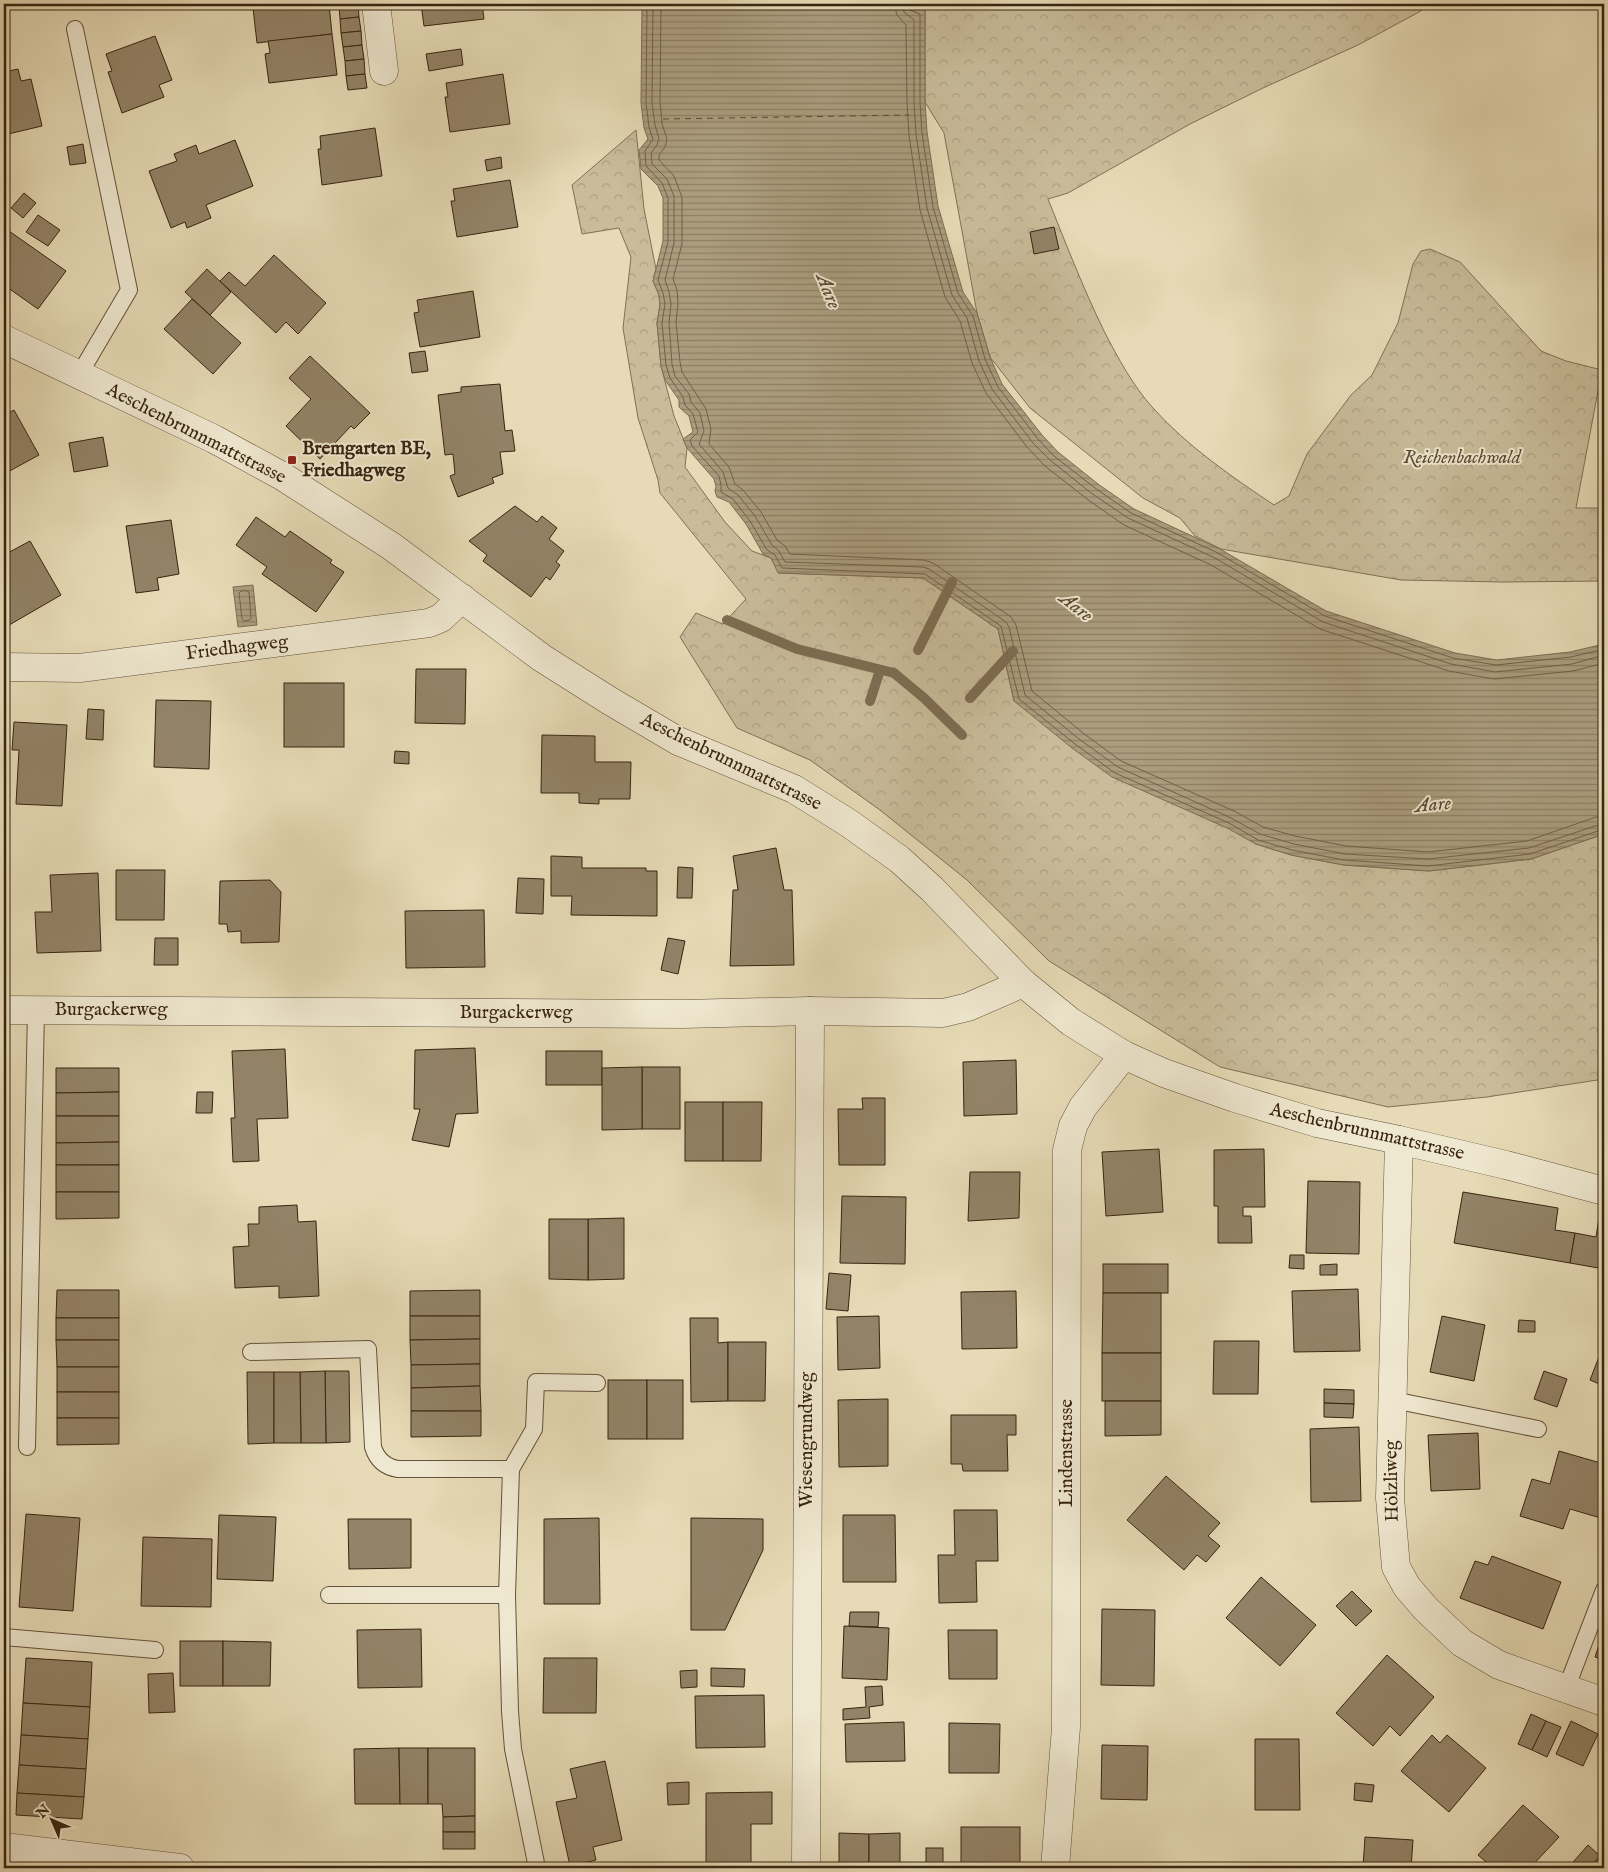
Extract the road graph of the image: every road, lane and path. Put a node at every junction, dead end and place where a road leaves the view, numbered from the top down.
1 (376, 4) edge
2 (75, 29) dead end
3 (384, 71) dead end
4 (4, 340) edge
5 (79, 375) junction
6 (462, 598) junction
7 (4, 667) edge
8 (1023, 983) junction
9 (4, 1010) edge
10 (36, 1010) junction
11 (810, 1011) junction
12 (1124, 1055) junction
13 (1399, 1140) junction
14 (1604, 1190) edge
15 (251, 1352) dead end
16 (597, 1383) dead end
17 (1392, 1400) junction
18 (1538, 1430) dead end
19 (27, 1447) dead end
20 (511, 1469) junction
21 (1604, 1590) edge
22 (329, 1595) dead end
23 (507, 1595) junction
24 (4, 1637) edge
25 (155, 1650) dead end
26 (1566, 1688) junction
27 (1604, 1702) edge
28 (4, 1847) edge
29 (180, 1868) edge
30 (536, 1868) edge
31 (806, 1868) edge
32 (1055, 1868) edge

1 - 3 street
2 - 5 lane
4 - 5 street, Aeschenbrunnmattstrasse
5 - 6 street, Aeschenbrunnmattstrasse
6 - 7 street, Friedhagweg
6 - 8 street, Aeschenbrunnmattstrasse
8 - 11 street, Burgackerweg
8 - 12 street, Aeschenbrunnmattstrasse
9 - 10 street, Burgackerweg
10 - 11 street, Burgackerweg
10 - 19 lane
11 - 31 street, Wiesengrundweg
12 - 13 street, Aeschenbrunnmattstrasse
12 - 32 street, Lindenstrasse
13 - 14 street, Aeschenbrunnmattstrasse
13 - 17 street, Hölzliweg
15 - 20 lane
16 - 20 lane
17 - 18 lane
17 - 26 street, Hölzliweg
20 - 23 lane
21 - 26 lane
22 - 23 lane
23 - 30 lane
24 - 25 lane
26 - 27 street, Hölzliweg
28 - 29 street

